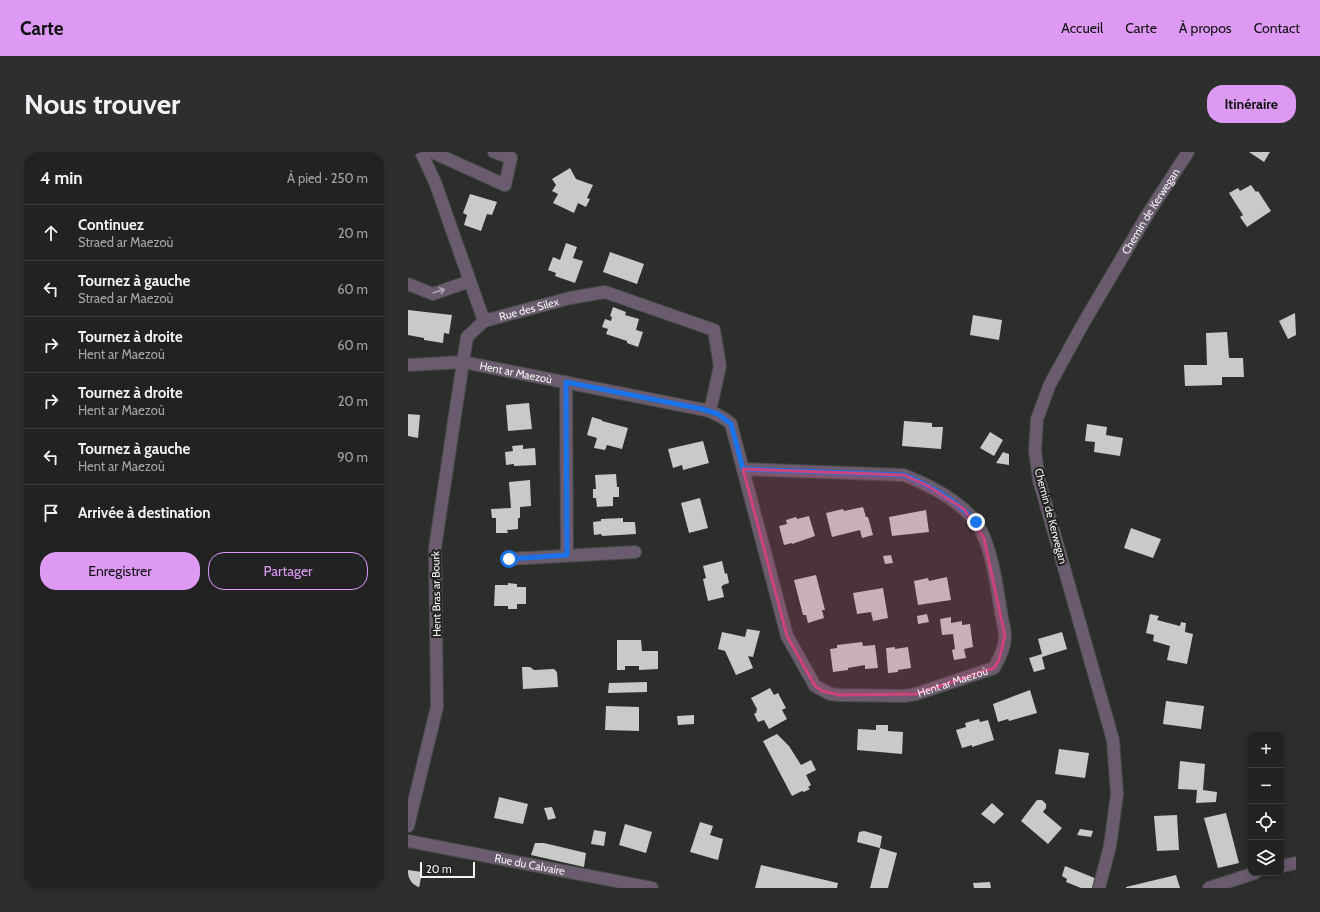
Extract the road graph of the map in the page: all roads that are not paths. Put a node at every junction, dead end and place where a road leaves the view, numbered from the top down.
1 (421, 152) edge
2 (432, 152) edge
3 (494, 152) edge
4 (1188, 152) edge
5 (470, 281) junction
6 (408, 284) edge
7 (484, 321) junction
8 (463, 362) junction
9 (408, 365) edge
10 (566, 382) junction
11 (710, 411) junction
12 (743, 469) junction
13 (635, 552) dead end
14 (567, 555) junction
15 (509, 559) dead end
16 (408, 826) edge
17 (408, 841) edge
18 (1296, 863) edge
19 (1284, 865) edge
20 (1248, 875) edge
21 (652, 888) edge
22 (1099, 888) edge
23 (1210, 888) edge

1 - 5 street, Rue des Silex
2 - 3 street
4 - 22 street, Chemin de Kerwegan
6 -> 5 street
5 - 7 street, Rue des Silex
7 - 8 street, Hent Bras ar Bourk
7 - 11 street, Rue des Silex
8 - 9 street, Hent ar Maezoù
8 - 10 street, Hent ar Maezoù
8 - 16 street, Hent Bras ar Bourk
10 - 11 street, Hent ar Maezoù
10 - 14 street
11 - 12 street, Hent ar Maezoù
12 - 12 street, Hent ar Maezoù
13 - 14 street
14 - 15 street
17 - 21 street, Rue du Calvaire
18 - 19 street
20 - 23 street

